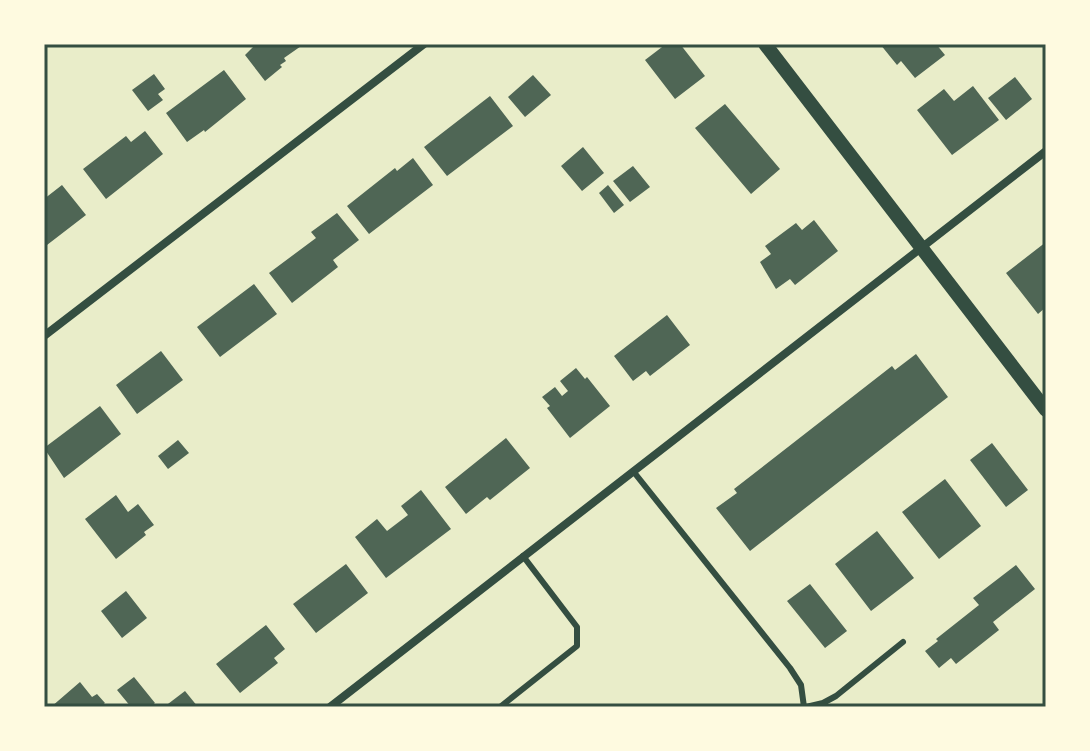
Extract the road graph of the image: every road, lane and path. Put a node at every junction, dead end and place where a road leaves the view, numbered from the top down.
1 (424, 44) edge
2 (765, 44) edge
3 (1046, 151) edge
4 (920, 249) junction
5 (44, 336) edge
6 (1046, 410) edge
7 (633, 471) junction
8 (523, 556) junction
9 (903, 642) dead end
10 (330, 707) edge
11 (500, 707) edge
12 (805, 707) edge

1 - 5 street
2 - 4 street
3 - 4 street
4 - 6 street
4 - 7 street
7 - 8 street
7 - 12 lane
8 - 10 street
8 - 11 lane
9 - 12 lane

